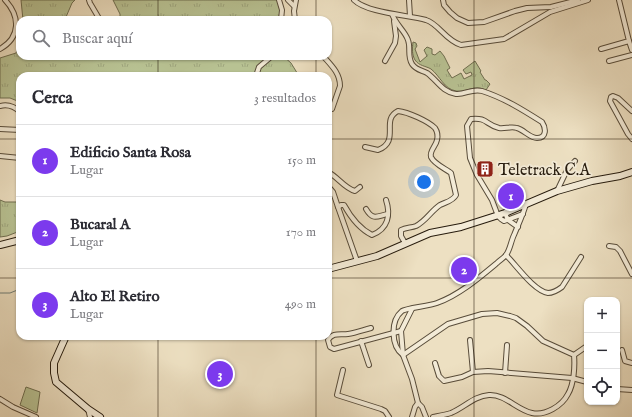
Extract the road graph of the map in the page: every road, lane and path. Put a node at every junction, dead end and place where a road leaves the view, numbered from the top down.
1 (5, 0) edge
2 (89, 0) edge
3 (279, 0) edge
4 (288, 0) edge
5 (296, 0) edge
6 (354, 0) edge
7 (409, 0) edge
8 (443, 0) edge
9 (578, 0) edge
10 (588, 0) edge
11 (619, 0) edge
12 (294, 6) junction
13 (392, 14) junction
14 (16, 16) edge
15 (98, 16) edge
16 (281, 16) edge
17 (295, 16) edge
18 (410, 16) junction
19 (394, 21) junction
20 (16, 28) edge
21 (629, 41) junction
22 (0, 49) edge
23 (601, 50) dead end
24 (632, 50) edge
25 (632, 55) edge
26 (267, 60) edge
27 (327, 60) edge
28 (385, 61) dead end
29 (609, 61) dead end
30 (257, 72) edge
31 (0, 106) edge
32 (16, 107) edge
33 (332, 110) dead end
34 (632, 111) edge
35 (0, 129) edge
36 (16, 130) edge
37 (632, 139) edge
38 (365, 146) dead end
39 (0, 156) edge
40 (16, 158) edge
41 (575, 161) dead end
42 (632, 172) edge
43 (332, 175) edge
44 (360, 187) dead end
45 (332, 191) edge
46 (557, 191) junction
47 (386, 200) dead end
48 (526, 204) junction
49 (338, 207) junction
50 (366, 209) dead end
51 (505, 213) junction
52 (388, 214) junction
53 (523, 214) junction
54 (498, 216) junction
55 (508, 220) junction
56 (518, 227) junction
57 (16, 241) edge
58 (405, 243) junction
59 (0, 245) edge
60 (609, 246) dead end
61 (506, 255) junction
62 (581, 257) dead end
63 (357, 261) junction
64 (332, 268) edge
65 (632, 274) edge
66 (412, 309) junction
67 (371, 328) dead end
68 (401, 331) junction
69 (393, 332) junction
70 (332, 336) edge
71 (64, 340) edge
72 (328, 340) edge
73 (470, 340) dead end
74 (361, 341) junction
75 (507, 345) dead end
76 (584, 348) edge
77 (622, 350) dead end
78 (403, 354) junction
79 (574, 355) junction
80 (435, 363) dead end
81 (632, 363) edge
82 (368, 365) dead end
83 (343, 370) dead end
84 (473, 372) junction
85 (505, 373) junction
86 (572, 378) junction
87 (584, 381) edge
88 (620, 388) edge
89 (632, 390) edge
90 (0, 400) edge
91 (418, 403) junction
92 (88, 409) junction
93 (531, 415) edge
94 (36, 417) edge
95 (90, 417) edge
96 (99, 417) edge
97 (389, 417) edge
98 (412, 417) edge
99 (426, 417) edge
100 (432, 417) edge

1 - 14 street
2 - 15 street
3 - 16 street
4 - 12 street
5 - 12 street
6 - 13 street
7 - 18 street
8 - 9 street
10 - 18 street
11 - 21 street
12 - 17 street
13 - 18 street
13 - 19 street
19 - 28 street
19 - 54 street
20 - 22 street
21 - 23 street
21 - 24 street
25 - 29 street
26 - 30 street
27 - 33 street
31 - 32 street
34 - 37 street
35 - 36 street
38 - 58 street
39 - 40 street
41 - 46 street
42 - 46 street
43 - 44 street
45 - 49 street
46 - 48 street
47 - 52 street
48 - 51 street
48 - 53 street
49 - 52 street
49 - 63 street
50 - 52 street
51 - 54 street
51 - 55 street
53 - 55 street
53 - 56 street
54 - 55 street
54 - 58 street
55 - 56 street
56 - 61 street
57 - 59 street
58 - 63 street
60 - 65 street
61 - 62 street
61 - 66 street
63 - 64 street
66 - 68 street
66 - 69 street
67 - 70 street
68 - 69 street
68 - 78 street
69 - 74 street
69 - 78 street
71 - 92 street
72 - 74 street
73 - 84 street
74 - 82 street
75 - 85 street
76 - 79 street
77 - 81 street
78 - 79 street
78 - 91 street
79 - 86 street
80 - 84 street
83 - 97 street
84 - 85 street
85 - 86 street
86 - 87 street
86 - 93 street
88 - 89 street
90 - 94 street
91 - 98 street
91 - 99 street
92 - 95 street
92 - 96 street
93 - 100 street

